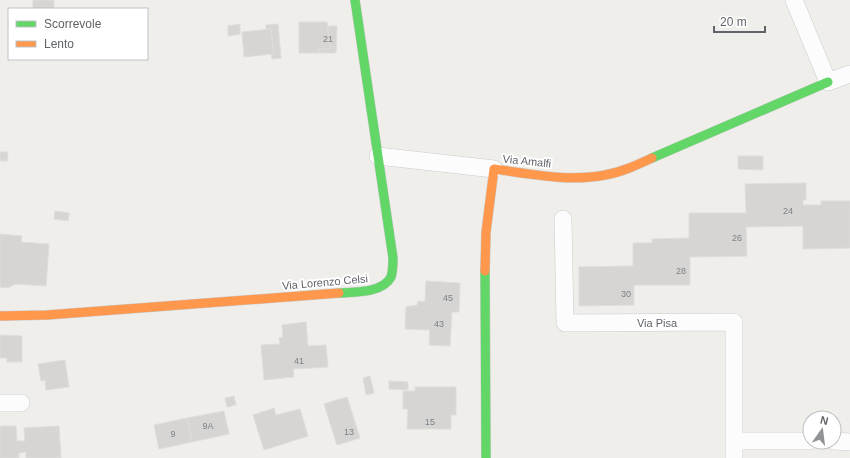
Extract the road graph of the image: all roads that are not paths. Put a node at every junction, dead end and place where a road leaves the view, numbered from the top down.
1 (355, 0) edge
2 (794, 0) edge
3 (850, 74) edge
4 (828, 82) junction
5 (378, 156) junction
6 (494, 169) junction
7 (563, 219) dead end
8 (0, 316) edge
9 (0, 403) edge
10 (21, 403) dead end
11 (734, 441) junction
12 (802, 441) edge
13 (486, 458) edge
14 (734, 458) edge

1 - 5 street, Via Lorenzo Celsi
2 - 4 street
3 - 4 street
4 - 6 street, Via Amalfi
5 - 6 street
5 - 8 street, Via Lorenzo Celsi
6 - 13 street, Via Amalfi
7 - 11 street, Via Pisa
9 - 10 street
11 - 12 street
11 - 14 street, Via Pisa

